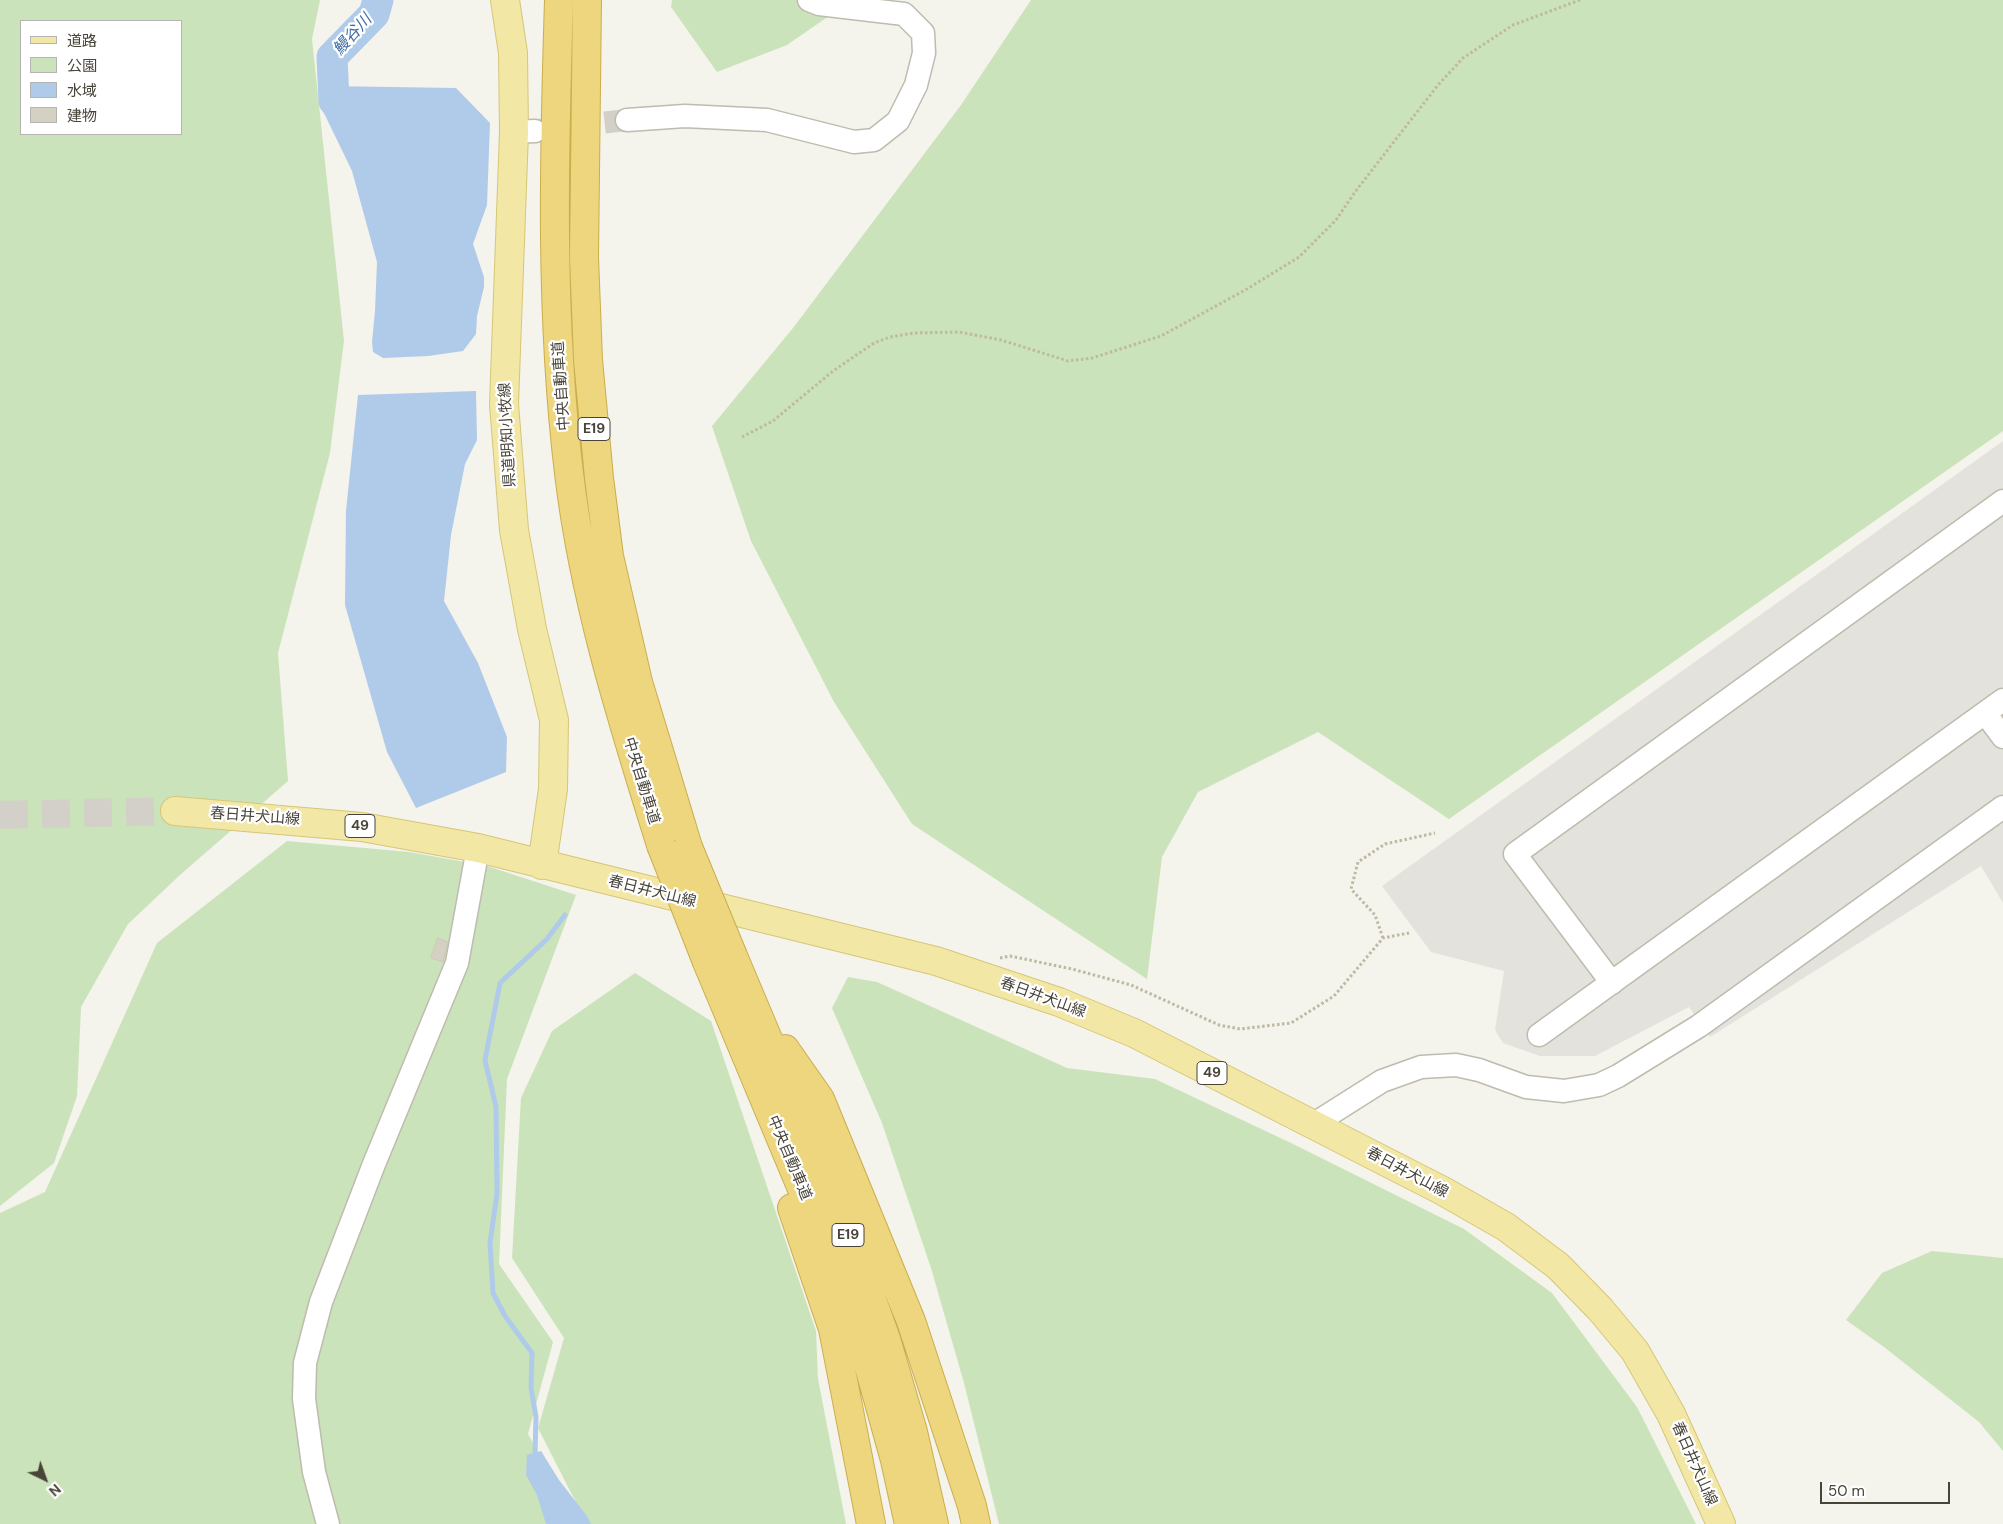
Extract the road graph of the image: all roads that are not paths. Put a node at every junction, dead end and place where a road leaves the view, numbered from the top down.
1 (505, 0) edge
2 (559, 0) edge
3 (587, 0) edge
4 (809, 0) edge
5 (627, 120) tunnel mouth
6 (2003, 501) edge
7 (1994, 707) edge
8 (2003, 737) edge
9 (2003, 807) edge
10 (175, 811) tunnel mouth
11 (478, 848) junction
12 (542, 865) junction
13 (717, 963) junction
14 (1612, 982) junction
15 (755, 1007) junction
16 (1539, 1035) dead end
17 (1314, 1124) junction
18 (328, 1524) edge
19 (870, 1524) edge
20 (909, 1524) edge
21 (934, 1524) edge
22 (976, 1524) edge
23 (1721, 1524) edge

1 - 12 main road, 県道明知小牧線
2 - 13 highway, 中央自動車道 / E19, bridge
3 - 13 highway, 中央自動車道 / E19, bridge
4 - 5 street
6 - 14 street
7 - 8 street
7 - 14 street
9 - 17 street
10 - 11 main road, 春日井犬山線 / 49
11 - 12 main road, 春日井犬山線 / 49
11 - 18 street
12 - 17 main road, 春日井犬山線 / 49
13 - 15 highway, 中央自動車道 / E19
13 - 19 highway
13 - 20 highway, 中央自動車道 / E19
14 - 16 street
15 - 21 highway, 中央自動車道 / E19
15 - 22 highway
17 - 23 main road, 春日井犬山線 / 49

